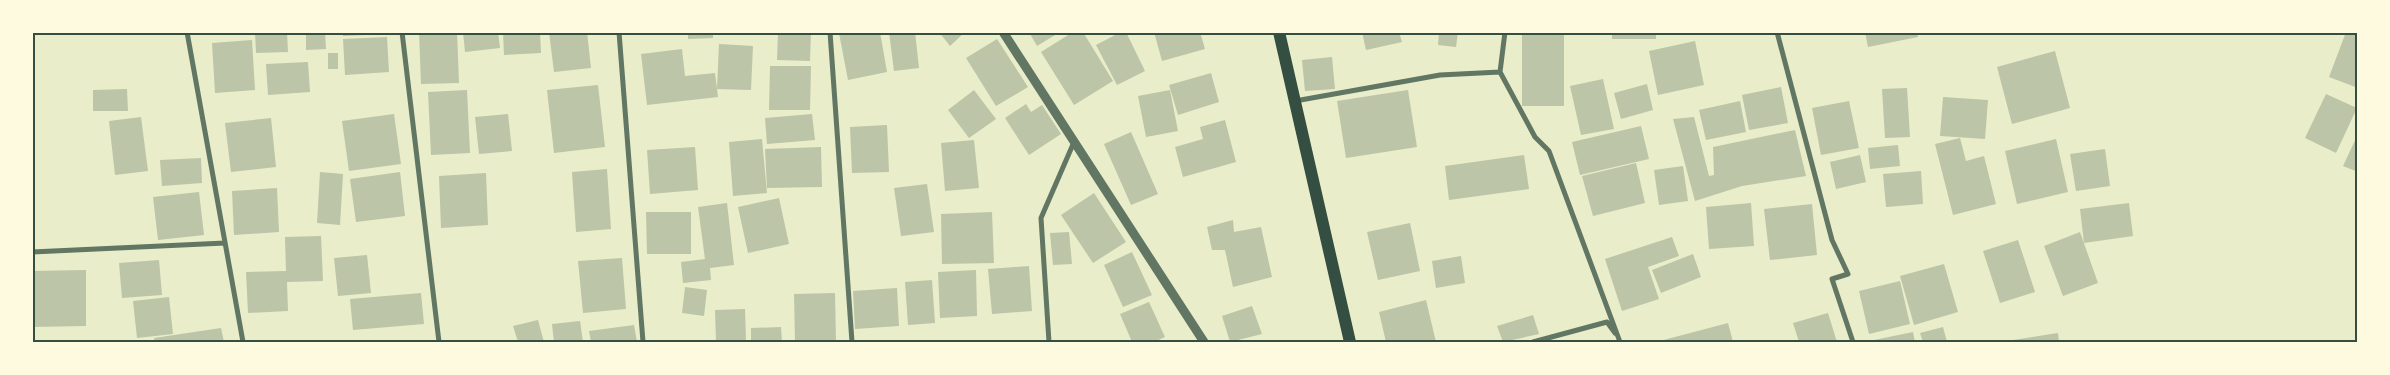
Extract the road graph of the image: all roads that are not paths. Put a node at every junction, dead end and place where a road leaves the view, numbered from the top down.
1 (187, 32) edge
2 (402, 32) edge
3 (619, 32) edge
4 (830, 32) edge
5 (1003, 32) edge
6 (1279, 32) edge
7 (1505, 32) edge
8 (1777, 32) edge
9 (1500, 72) junction
10 (1294, 102) junction
11 (1074, 142) junction
12 (225, 243) junction
13 (32, 252) edge
14 (1620, 341) edge
15 (243, 342) edge
16 (439, 342) edge
17 (643, 342) edge
18 (852, 342) edge
19 (1050, 342) edge
20 (1204, 342) edge
21 (1350, 342) edge
22 (1533, 342) edge
23 (1853, 342) edge

1 - 12 street
2 - 16 street
3 - 17 street
4 - 18 street
5 - 11 street
6 - 10 main road
7 - 9 street
8 - 23 street
9 - 10 street
9 - 14 street
10 - 21 main road
11 - 19 street
11 - 20 street
12 - 13 street
12 - 15 street
14 - 22 street

